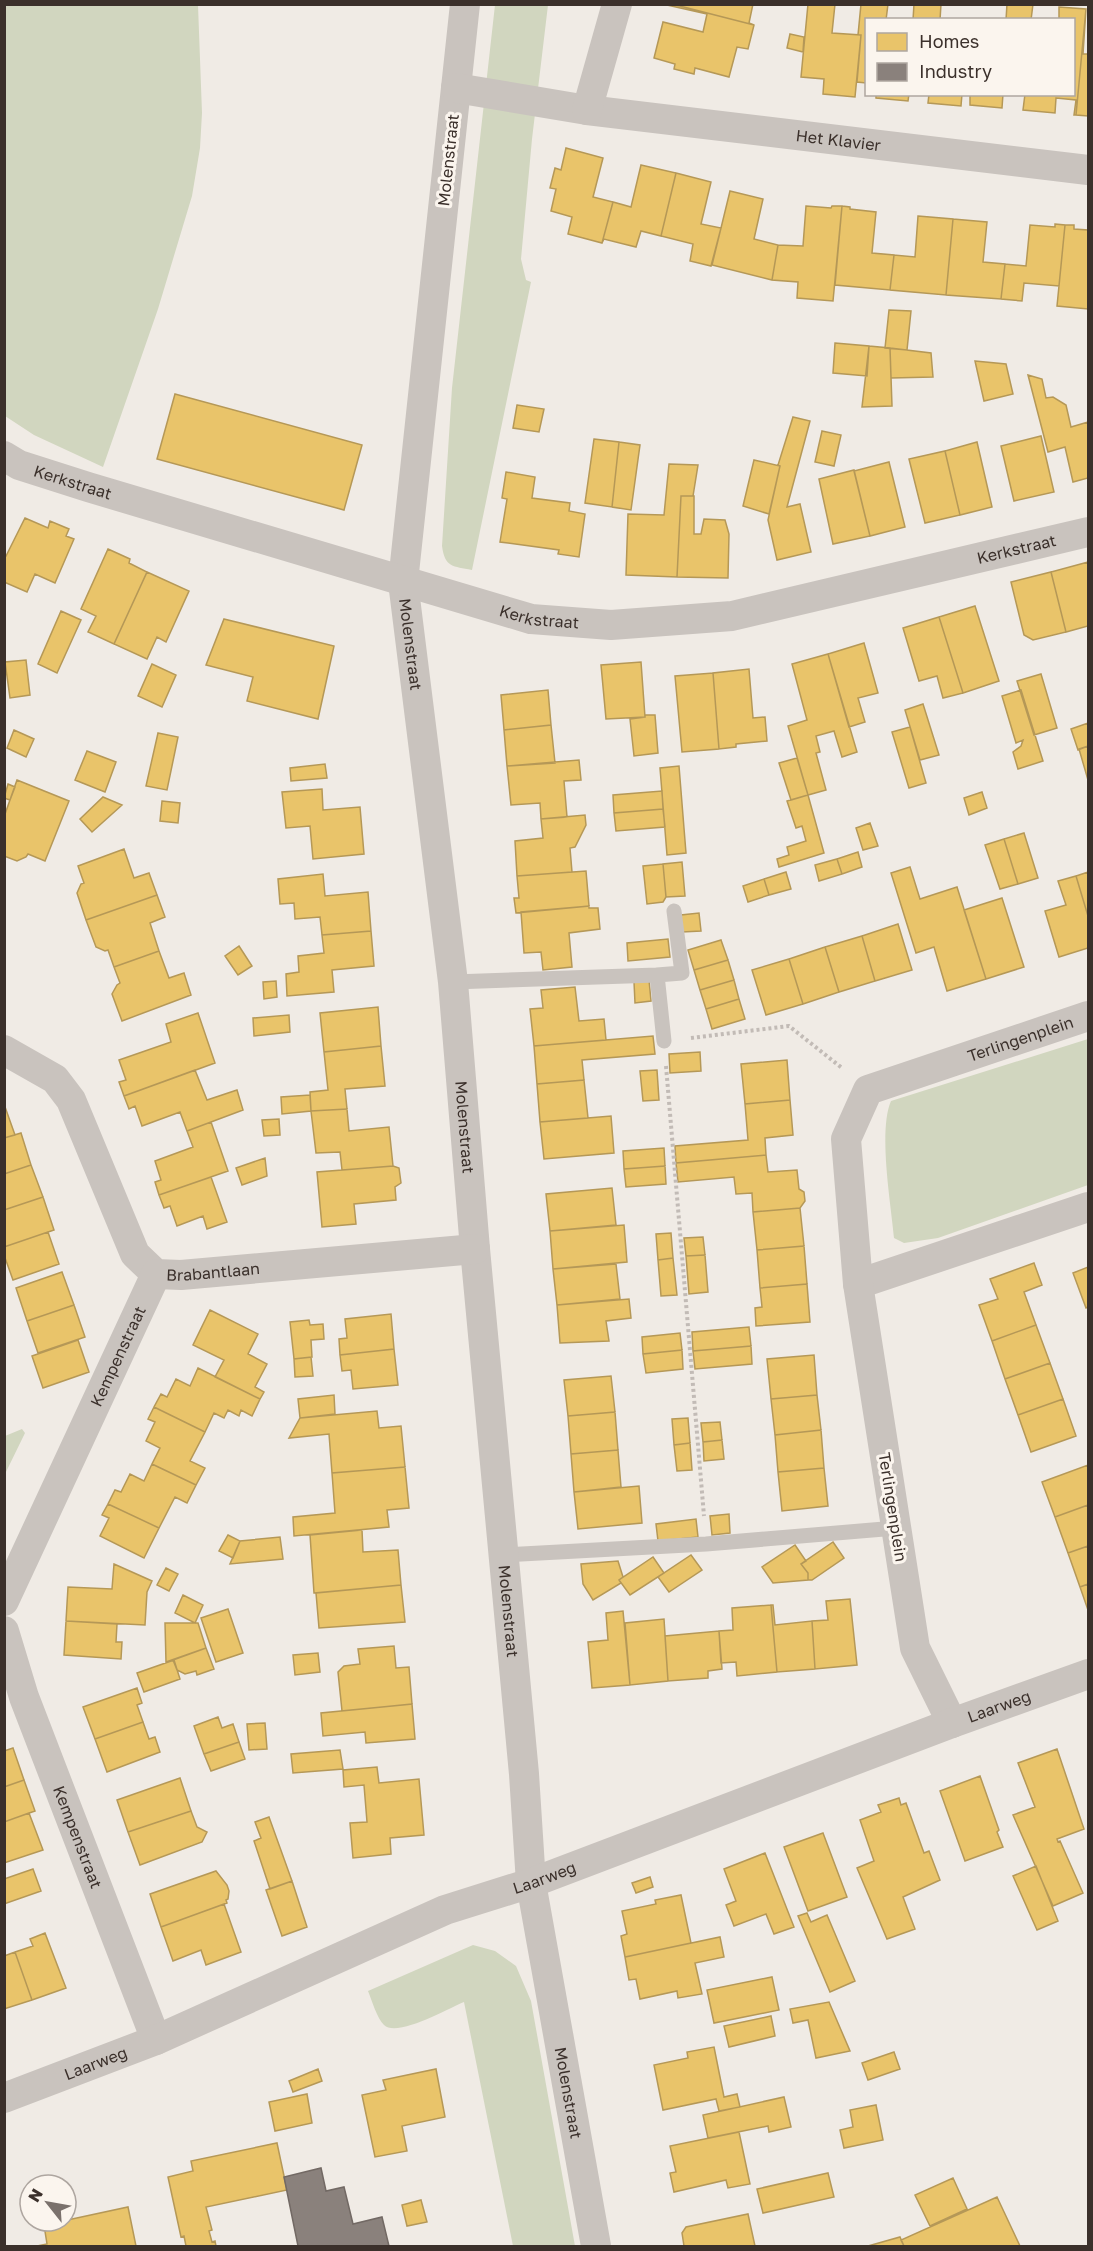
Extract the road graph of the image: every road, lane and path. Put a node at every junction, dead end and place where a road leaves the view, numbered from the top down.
1 (465, 4) edge
2 (617, 4) edge
3 (456, 88) junction
4 (587, 110) junction
5 (1089, 170) edge
6 (4, 456) edge
7 (1089, 532) edge
8 (403, 582) junction
9 (674, 911) dead end
10 (657, 975) junction
11 (453, 982) junction
12 (1089, 1016) edge
13 (664, 1041) junction
14 (4, 1050) edge
15 (868, 1090) junction
16 (1089, 1208) edge
17 (475, 1249) junction
18 (156, 1274) junction
19 (858, 1284) junction
20 (896, 1528) junction
21 (706, 1544) junction
22 (505, 1555) junction
23 (4, 1601) edge
24 (4, 1631) edge
25 (1089, 1674) edge
26 (952, 1722) junction
27 (531, 1883) junction
28 (156, 2040) junction
29 (4, 2098) edge
30 (596, 2247) edge

1 - 3 street, Molenstraat
2 - 4 street
3 - 4 street, Het Klavier
3 - 8 street, Molenstraat
4 - 5 street, Het Klavier
6 - 8 street, Kerkstraat
7 - 8 street, Kerkstraat
8 - 11 street, Molenstraat
9 - 10 lane
10 - 11 lane
10 - 13 lane
11 - 17 street, Molenstraat
12 - 15 street, Terlingenplein
13 - 15 path
13 - 21 path
14 - 18 street, Brabantlaan
15 - 19 street, Terlingenplein
16 - 19 street
17 - 18 street, Brabantlaan
17 - 22 street, Molenstraat
18 - 23 street, Kempenstraat
19 - 20 street, Terlingenplein
20 - 21 lane
20 - 26 street, Terlingenplein
21 - 22 lane
22 - 27 street, Molenstraat
24 - 28 street, Kempenstraat
25 - 26 street, Laarweg
26 - 27 street, Laarweg
27 - 28 street, Laarweg
27 - 30 street, Molenstraat
28 - 29 street, Laarweg

